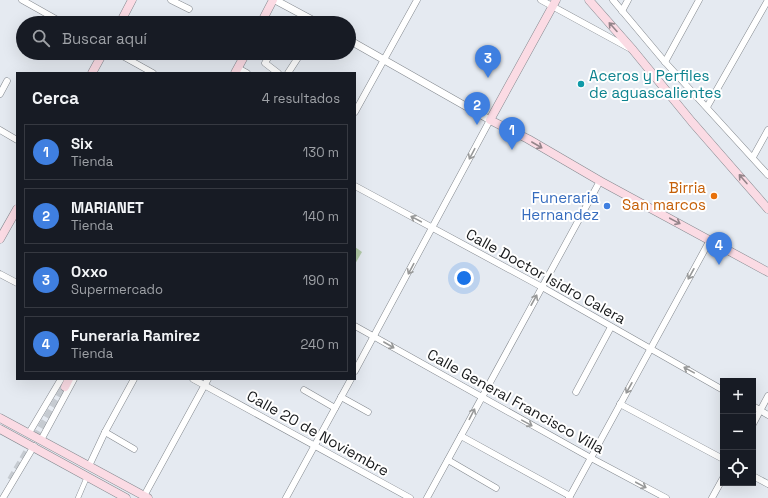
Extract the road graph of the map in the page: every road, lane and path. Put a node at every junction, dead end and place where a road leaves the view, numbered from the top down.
1 (22, 0) edge
2 (132, 0) edge
3 (171, 0) edge
4 (274, 0) edge
5 (417, 0) edge
6 (541, 0) edge
7 (589, 0) edge
8 (613, 0) edge
9 (628, 0) edge
10 (698, 0) edge
11 (768, 0) edge
12 (554, 3) edge
13 (189, 9) dead end
14 (622, 11) junction
15 (51, 16) edge
16 (124, 16) edge
17 (265, 16) edge
18 (305, 16) edge
19 (356, 44) edge
20 (633, 50) junction
21 (384, 59) junction
22 (99, 60) edge
23 (130, 60) edge
24 (242, 60) edge
25 (267, 60) edge
26 (295, 60) edge
27 (665, 62) junction
28 (236, 71) edge
29 (93, 72) edge
30 (151, 72) edge
31 (277, 72) edge
32 (289, 72) edge
33 (7, 81) dead end
34 (0, 94) edge
35 (707, 107) junction
36 (356, 110) edge
37 (490, 120) junction
38 (0, 130) edge
39 (768, 130) edge
40 (16, 139) edge
41 (753, 157) junction
42 (768, 175) edge
43 (600, 181) junction
44 (356, 187) edge
45 (768, 209) edge
46 (16, 211) edge
47 (433, 228) junction
48 (0, 239) edge
49 (710, 240) junction
50 (768, 272) edge
51 (0, 274) edge
52 (16, 282) edge
53 (542, 287) junction
54 (356, 327) edge
55 (611, 327) junction
56 (374, 336) junction
57 (651, 349) junction
58 (356, 369) edge
59 (73, 380) edge
60 (133, 380) edge
61 (195, 380) edge
62 (208, 380) edge
63 (350, 380) edge
64 (65, 382) edge
65 (205, 385) junction
66 (720, 388) edge
67 (304, 390) dead end
68 (576, 392) dead end
69 (768, 396) edge
70 (341, 397) junction
71 (481, 397) junction
72 (620, 404) junction
73 (335, 408) junction
74 (756, 408) edge
75 (760, 410) junction
76 (368, 412) dead end
77 (768, 415) edge
78 (0, 418) edge
79 (756, 418) edge
80 (0, 429) edge
81 (105, 432) junction
82 (29, 434) junction
83 (461, 436) junction
84 (41, 440) junction
85 (34, 446) junction
86 (314, 446) junction
87 (134, 449) dead end
88 (720, 457) edge
89 (591, 458) junction
90 (448, 460) junction
91 (89, 466) junction
92 (88, 477) junction
93 (756, 478) edge
94 (720, 483) edge
95 (768, 484) edge
96 (496, 488) dead end
97 (146, 497) edge
98 (569, 497) edge
99 (3, 498) edge
100 (78, 498) edge
101 (126, 498) edge
102 (286, 498) edge
103 (410, 498) edge
104 (427, 498) edge
105 (666, 498) edge
106 (712, 498) edge

1 - 15 street
2 - 16 main road
3 - 13 street
4 - 17 main road
4 - 18 street
5 - 21 street
6 - 12 street
20 -> 7 main road
8 - 14 street
9 - 14 street
10 - 27 street
11 - 35 street
12 - 20 street
12 - 37 main road
14 - 27 street
19 - 21 street
45 -> 20 main road
21 - 36 street
21 - 37 street
22 - 29 main road
23 - 30 street
24 - 28 main road
25 - 31 street
26 - 32 street
27 - 35 street
33 - 34 street
35 - 41 street
37 -> 43 main road
37 -> 47 street
38 - 40 street
39 - 41 street
41 - 42 street
43 -> 49 main road
43 - 53 street
47 -> 44 street, Calle Doctor Isidro Calera
46 - 48 main road
47 - 53 street, Calle Doctor Isidro Calera
47 -> 56 street
49 - 50 main road
49 -> 57 street
51 - 52 street
53 - 55 street, Calle Doctor Isidro Calera
71 -> 53 street
54 - 56 street, Calle General Francisco Villa
55 - 57 street, Calle Doctor Isidro Calera
55 - 68 street
56 - 58 street
56 -> 71 street, Calle General Francisco Villa
66 -> 57 street, Calle Doctor Isidro Calera
57 -> 72 street
59 - 84 street
60 - 81 street
61 - 65 street, Calle 20 de Noviembre
62 - 65 street
63 - 70 street
64 - 82 street
65 - 86 street, Calle 20 de Noviembre
65 - 97 street
67 - 73 street
69 - 75 street
70 - 73 street
70 - 76 street
83 -> 71 street
71 -> 89 street, Calle General Francisco Villa
72 - 88 street
72 - 89 street
73 - 86 street
74 - 75 street
75 - 77 street
75 - 79 street
78 - 82 main road
80 - 85 main road
81 - 87 street
81 - 91 street
82 - 84 main road
83 - 90 street
83 - 98 street
84 - 91 main road
85 - 92 main road
85 - 99 street
86 - 102 street
86 - 103 street, Calle 20 de Noviembre
89 - 98 street
89 -> 105 street, Calle General Francisco Villa
90 - 96 street
90 - 104 street
91 - 97 main road
92 - 100 street
92 - 101 main road
93 - 95 street
94 - 106 street

